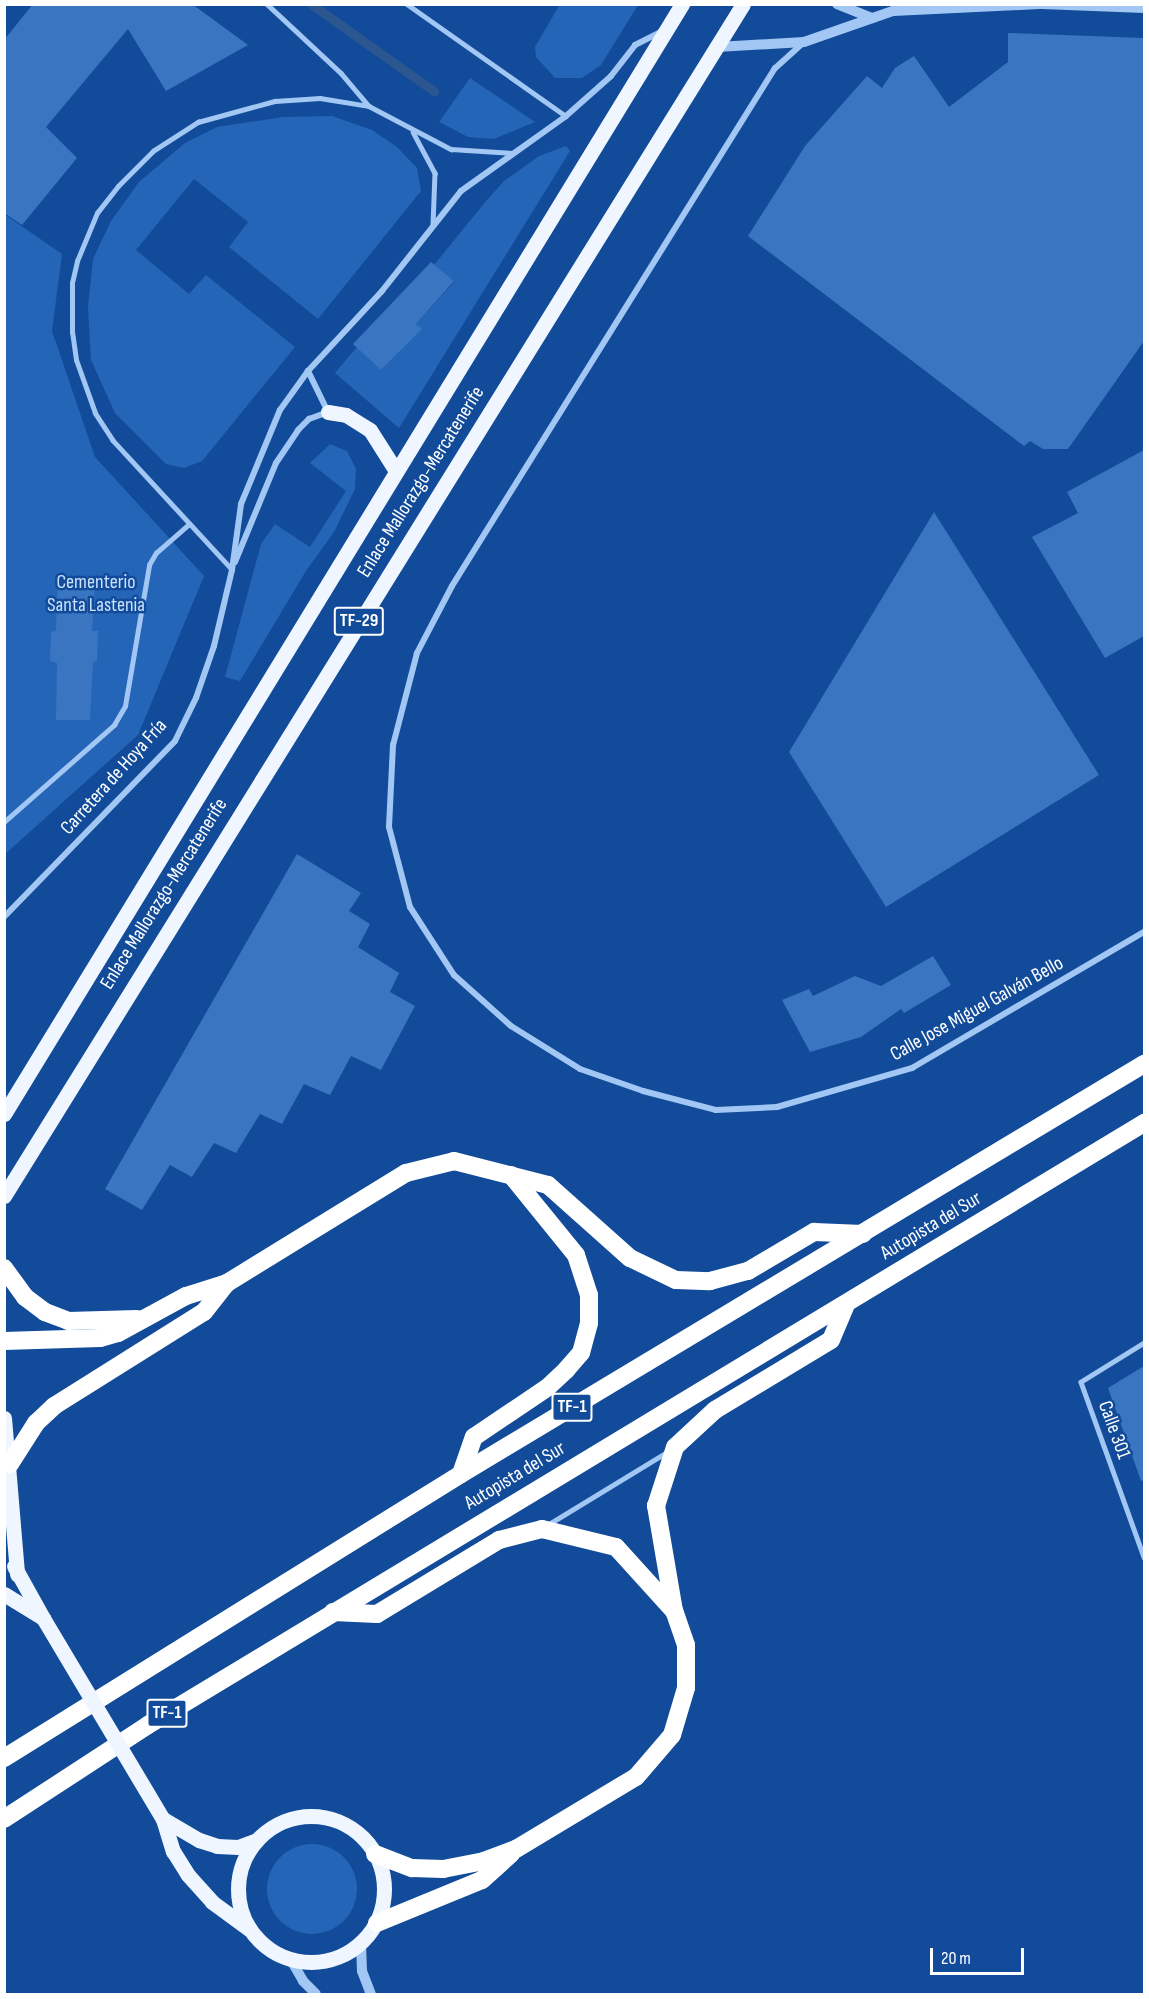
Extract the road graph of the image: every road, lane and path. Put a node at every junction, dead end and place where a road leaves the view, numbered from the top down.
1 (267, 4) edge
2 (407, 4) edge
3 (682, 4) edge
4 (743, 4) edge
5 (837, 4) edge
6 (1040, 4) edge
7 (896, 8) edge
8 (1144, 8) edge
9 (872, 18) junction
10 (667, 29) junction
11 (804, 42) junction
12 (717, 47) junction
13 (369, 106) junction
14 (566, 116) junction
15 (411, 130) junction
16 (513, 153) junction
17 (433, 227) junction
18 (308, 371) junction
19 (328, 412) junction
20 (396, 471) junction
21 (189, 524) junction
22 (232, 570) junction
23 (4, 822) edge
24 (4, 917) edge
25 (1144, 932) edge
26 (1144, 1064) edge
27 (4, 1114) edge
28 (1144, 1123) edge
29 (511, 1175) junction
30 (4, 1196) edge
31 (863, 1234) junction
32 (4, 1268) edge
33 (227, 1283) junction
34 (846, 1304) junction
35 (137, 1319) junction
36 (4, 1341) edge
37 (1144, 1343) edge
38 (4, 1418) edge
39 (675, 1447) junction
40 (10, 1464) junction
41 (461, 1474) junction
42 (542, 1529) junction
43 (4, 1531) edge
44 (1144, 1557) edge
45 (17, 1574) junction
46 (4, 1594) edge
47 (674, 1611) junction
48 (333, 1612) junction
49 (43, 1618) junction
50 (4, 1758) edge
51 (4, 1819) edge
52 (163, 1819) junction
53 (257, 1840) junction
54 (516, 1849) junction
55 (375, 1854) junction
56 (377, 1923) junction
57 (250, 1930) junction
58 (361, 1943) junction
59 (291, 1960) junction
60 (316, 1995) edge
61 (371, 1995) edge

1 - 13 lane
2 - 14 lane
3 - 10 main road, Enlace Mallorazgo-Mercatenerife / TF-29
4 - 12 main road, Enlace Mallorazgo-Mercatenerife / TF-29
5 - 9 street
6 - 7 street
6 - 8 street
7 - 9 street
9 - 11 street
10 - 14 street, Carretera de Hoya Fría
10 - 20 main road, Enlace Mallorazgo-Mercatenerife / TF-29
11 - 12 street
11 - 25 street, Calle Jose Miguel Galván Bello
12 - 30 main road, Enlace Mallorazgo-Mercatenerife / TF-29
13 - 15 lane
13 - 21 lane
14 - 16 street, Carretera de Hoya Fría
15 - 16 lane
15 - 17 lane
16 - 17 street, Carretera de Hoya Fría
17 - 18 street, Carretera de Hoya Fría
18 - 19 street
18 - 22 street, Carretera de Hoya Fría
19 - 20 main road
19 - 22 street, Carretera de Hoya Fría
20 - 27 main road, Enlace Mallorazgo-Mercatenerife / TF-29
21 - 22 lane
21 - 23 lane
22 - 24 street, Carretera de Hoya Fría
26 - 31 highway, Autopista del Sur / TF-1
28 - 34 highway, Autopista del Sur / TF-1
29 - 31 highway
29 - 33 highway
29 - 41 highway
31 - 41 highway, Autopista del Sur / TF-1
32 - 35 highway
33 - 35 highway
33 - 40 highway
34 - 39 highway
34 - 48 highway, Autopista del Sur / TF-1
35 - 36 highway
37 - 44 lane, Calle 301
38 - 40 main road
39 - 42 lane
39 - 47 highway
40 - 45 main road
41 - 50 highway, Autopista del Sur / TF-1
42 - 47 highway
42 - 48 highway
43 - 45 main road
45 - 49 main road
46 - 49 main road
47 - 54 highway
48 - 51 highway, Autopista del Sur / TF-1
49 - 52 main road, bridge
52 - 53 main road
52 - 57 main road
53 - 55 main road
53 - 57 main road
54 - 55 highway
54 - 56 highway
55 - 56 main road
56 - 58 main road
57 - 59 main road
58 - 59 main road
58 - 61 street
59 - 60 street

